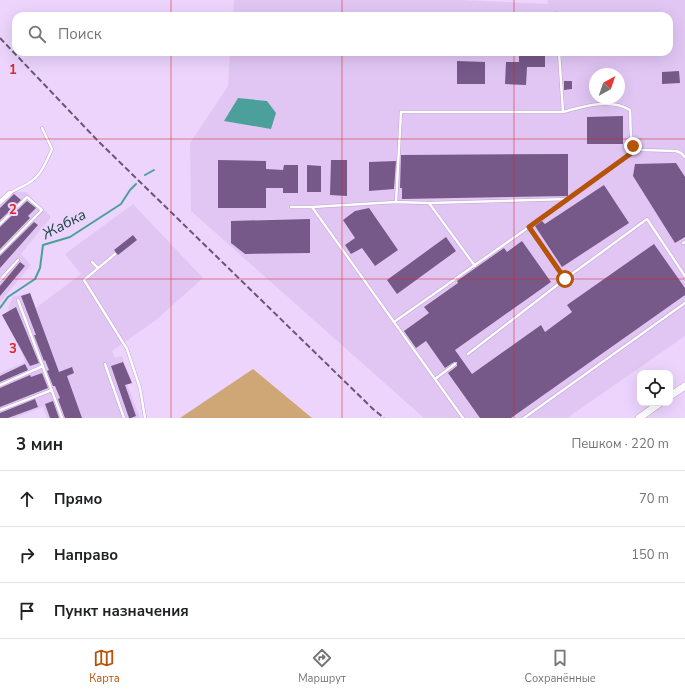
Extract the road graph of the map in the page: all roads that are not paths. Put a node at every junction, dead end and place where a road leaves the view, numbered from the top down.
1 (558, 56) edge
2 (562, 112) junction
3 (42, 128) dead end
4 (637, 149) junction
5 (685, 157) edge
6 (10, 193) joint
7 (569, 199) junction
8 (0, 202) edge
9 (396, 202) junction
10 (430, 203) junction
11 (291, 207) dead end
12 (312, 207) junction
13 (0, 224) edge
14 (529, 227) junction
15 (0, 253) edge
16 (115, 254) dead end
17 (18, 260) dead end
18 (92, 262) dead end
19 (475, 266) junction
20 (98, 268) junction
21 (685, 276) edge
22 (565, 279) junction
23 (0, 280) edge
24 (18, 300) dead end
25 (685, 303) edge
26 (394, 322) junction
27 (468, 354) dead end
28 (106, 364) dead end
29 (455, 364) dead end
30 (43, 366) junction
31 (435, 379) junction
32 (0, 385) edge
33 (685, 386) edge
34 (52, 390) junction
35 (673, 394) edge
36 (656, 406) edge
37 (0, 410) edge
38 (62, 418) edge
39 (124, 418) edge
40 (144, 418) edge
41 (463, 418) edge
42 (524, 418) edge
43 (639, 418) edge

1 - 2 lane
2 - 4 lane
2 - 9 lane
3 - 6 lane
4 - 5 lane
4 - 7 lane
6 - 8 street
7 - 10 lane
7 - 14 lane
9 - 10 lane
9 - 12 lane
10 - 19 lane
11 - 12 lane
12 - 26 lane
13 - 15 lane
14 - 19 lane
14 - 22 lane
16 - 20 lane
17 - 23 lane
18 - 20 lane
19 - 26 lane
20 - 40 lane
21 - 22 lane
22 - 27 lane
24 - 30 lane
25 - 42 lane
26 - 31 lane
28 - 39 lane
29 - 31 lane
30 - 32 lane
30 - 34 lane
31 - 41 lane
33 - 35 main road
34 - 37 lane
34 - 38 lane
36 - 43 main road

